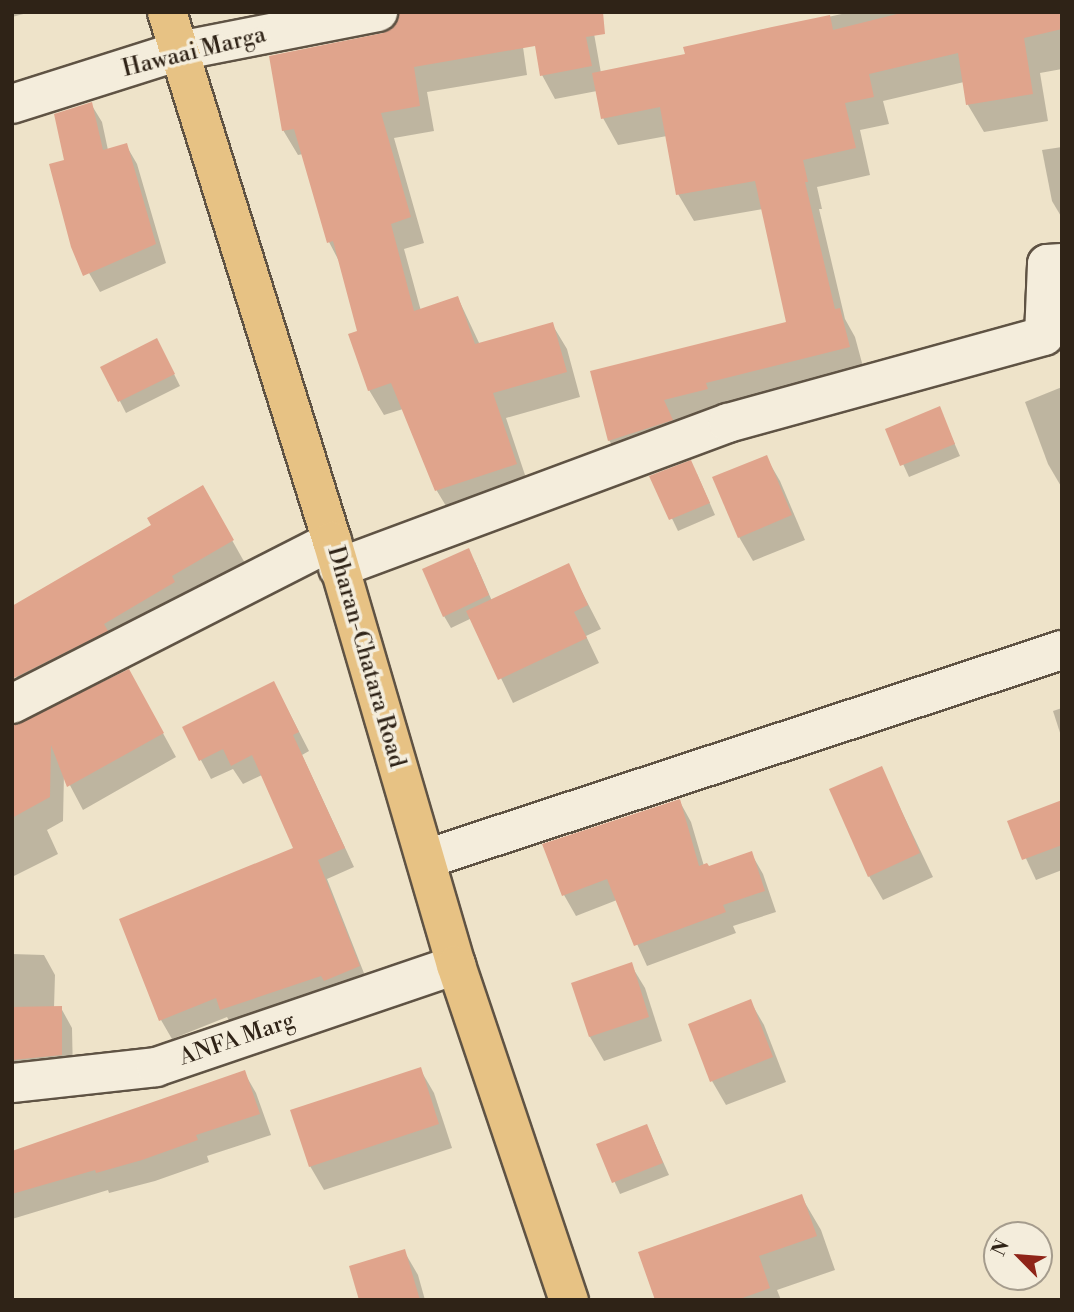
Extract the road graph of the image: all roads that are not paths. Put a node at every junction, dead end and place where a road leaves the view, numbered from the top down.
1 (167, 12) edge
2 (378, 12) edge
3 (179, 51) junction
4 (12, 104) edge
5 (1062, 262) edge
6 (335, 554) junction
7 (1062, 650) edge
8 (12, 704) edge
9 (426, 859) junction
10 (456, 965) junction
11 (12, 1083) edge
12 (569, 1300) edge

1 - 3 main road, Dharan-Chatara Road
2 - 3 street, Hawaai Marga
3 - 4 street, Hawaai Marga
3 - 6 main road, Dharan-Chatara Road
5 - 6 street
6 - 8 street
6 - 9 main road, Dharan-Chatara Road
7 - 9 street
9 - 10 main road, Dharan-Chatara Road
10 - 11 street, ANFA Marg
10 - 12 main road, Dharan-Chatara Road

